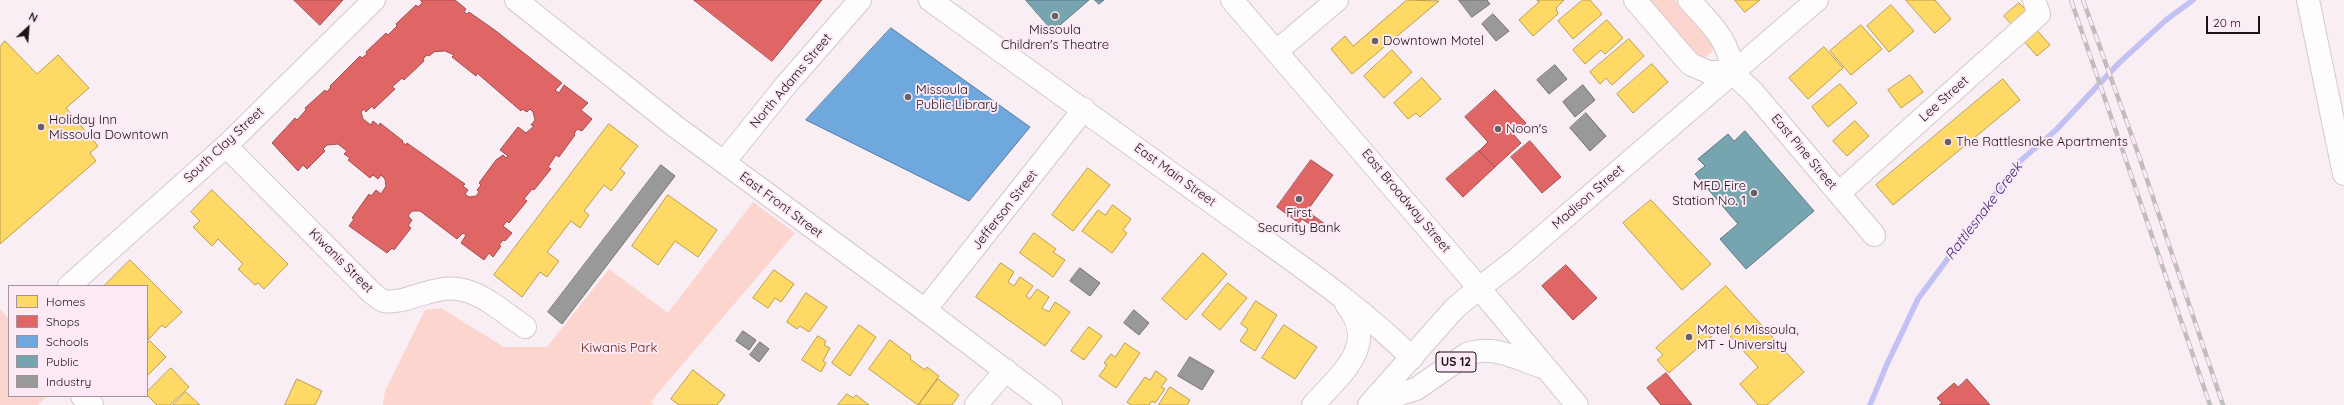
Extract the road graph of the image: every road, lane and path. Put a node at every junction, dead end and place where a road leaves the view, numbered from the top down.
1 (374, 0) edge
2 (860, 0) edge
3 (930, 0) edge
4 (1232, 0) edge
5 (1337, 0) edge
6 (1635, 0) edge
7 (1689, 0) edge
8 (1818, 0) edge
9 (2034, 0) edge
10 (528, 3) edge
11 (2311, 10) edge
12 (1277, 51) junction
13 (1731, 72) junction
14 (1084, 109) junction
15 (226, 146) junction
16 (724, 162) junction
17 (2344, 174) edge
18 (1839, 193) junction
19 (1874, 235) dead end
20 (70, 285) edge
21 (1479, 288) junction
22 (1338, 294) junction
23 (925, 310) junction
24 (525, 327) dead end
25 (1412, 358) junction
26 (1546, 368) junction
27 (1006, 370) junction
28 (83, 397) edge
29 (1370, 404) edge
30 (92, 405) edge
31 (976, 405) edge
32 (1050, 405) edge
33 (1313, 405) edge
34 (1577, 405) edge

1 - 15 main road, South Clay Street
2 - 16 main road, North Adams Street
3 - 14 main road, East Main Street
4 - 12 main road, East Broadway Street
5 - 12 main road
6 - 13 main road
7 - 13 main road
8 - 13 main road, Madison Street
9 - 18 main road, Lee Street
10 - 16 main road, East Front Street
11 - 17 main road
12 - 21 main road, East Broadway Street
13 - 18 main road, East Pine Street
13 - 21 main road, Madison Street
14 - 22 main road, East Main Street
14 - 23 main road, Jefferson Street
15 - 20 main road, South Clay Street
15 - 24 main road, Kiwanis Street
16 - 23 main road, East Front Street
18 - 19 main road, East Pine Street
21 - 25 main road, Madison Street / US 12
21 - 26 main road, East Broadway Street
22 - 25 main road, East Main Street
22 - 33 main road
23 - 27 main road, East Front Street
25 - 29 main road, Madison Street / US 12
26 - 29 main road, US 12
26 - 34 main road, East Broadway Street
27 - 31 main road
27 - 32 main road, East Front Street
28 - 30 main road

